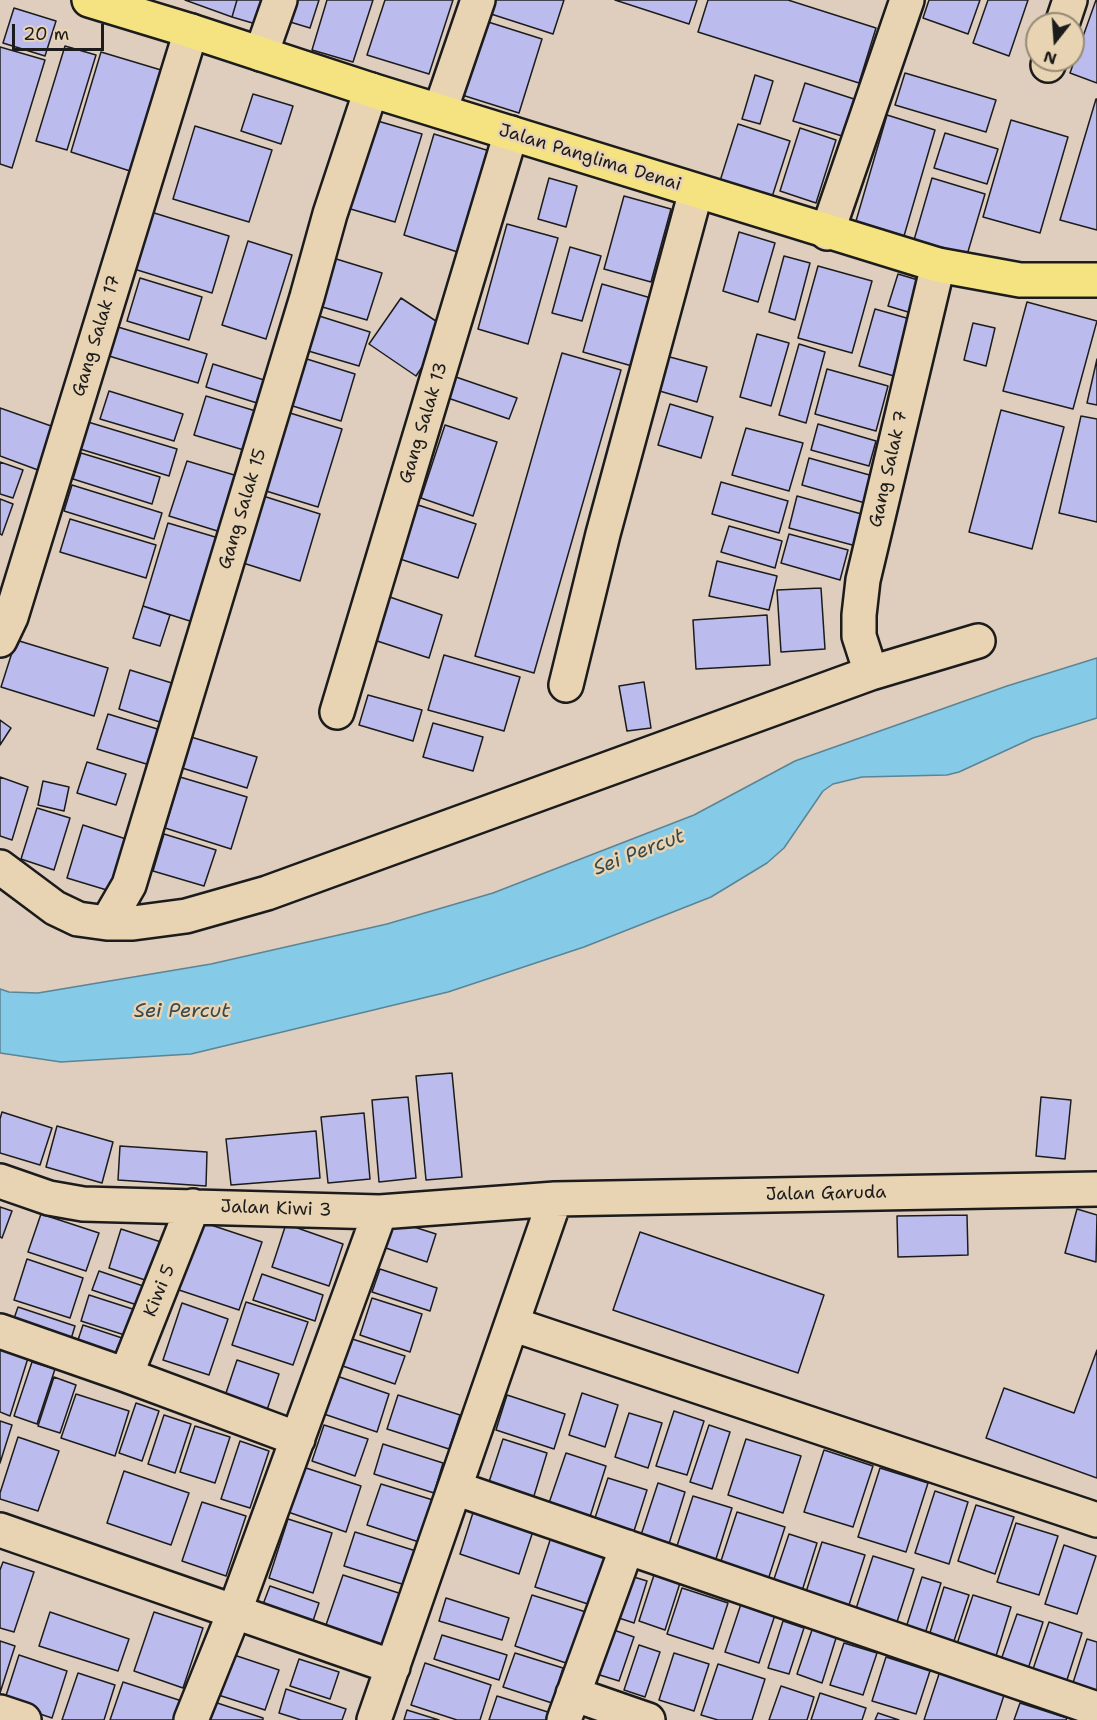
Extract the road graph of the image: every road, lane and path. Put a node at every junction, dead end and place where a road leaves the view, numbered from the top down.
1 (89, 0) edge
2 (280, 0) edge
3 (478, 0) edge
4 (907, 0) edge
5 (149, 8) edge
6 (191, 31) junction
7 (261, 54) junction
8 (371, 90) junction
9 (440, 111) junction
10 (511, 134) junction
11 (696, 191) junction
12 (827, 233) junction
13 (938, 266) junction
14 (1097, 280) edge
15 (0, 640) edge
16 (978, 641) dead end
17 (871, 673) junction
18 (566, 685) dead end
19 (337, 712) dead end
20 (0, 867) edge
21 (107, 923) junction
22 (0, 1181) edge
23 (1097, 1189) edge
24 (555, 1199) junction
25 (193, 1206) junction
26 (380, 1212) junction
27 (512, 1324) junction
28 (0, 1331) edge
29 (126, 1375) junction
30 (298, 1439) junction
31 (455, 1488) junction
32 (1097, 1520) edge
33 (0, 1530) edge
34 (627, 1547) junction
35 (234, 1613) junction
36 (393, 1667) junction
37 (569, 1707) edge
38 (1097, 1709) edge
39 (191, 1720) edge
40 (374, 1720) edge
41 (648, 1720) edge

1 - 5 main road, Jalan Panglima Denai
2 - 7 street
3 - 9 street
4 - 12 street
5 - 6 main road, Jalan Panglima Denai
6 - 7 main road, Jalan Panglima Denai
6 - 15 street, Gang Salak 17
7 - 8 main road, Jalan Panglima Denai
8 - 9 main road, Jalan Panglima Denai
8 - 21 street, Gang Salak 15
9 - 10 main road, Jalan Panglima Denai
10 - 11 main road, Jalan Panglima Denai
10 - 19 street, Gang Salak 13
11 - 12 main road, Jalan Panglima Denai
11 - 18 street
12 - 13 main road, Jalan Panglima Denai
13 - 14 main road, Jalan Panglima Denai
13 - 17 street, Gang Salak 7
16 - 17 street
17 - 21 street
20 - 21 street
22 - 25 street, Jalan Kiwi 3
23 - 24 street, Jalan Garuda
24 - 26 street, Jalan Kiwi 3
24 - 27 street
25 - 26 street, Jalan Kiwi 3
25 - 29 street, Kiwi 5
26 - 30 street
27 - 31 street
27 - 32 street
28 - 29 street
29 - 30 street
30 - 35 street
31 - 34 street
31 - 36 street
33 - 35 street
34 - 37 street
34 - 38 street
35 - 36 street
35 - 39 street
36 - 40 street
37 - 41 street

